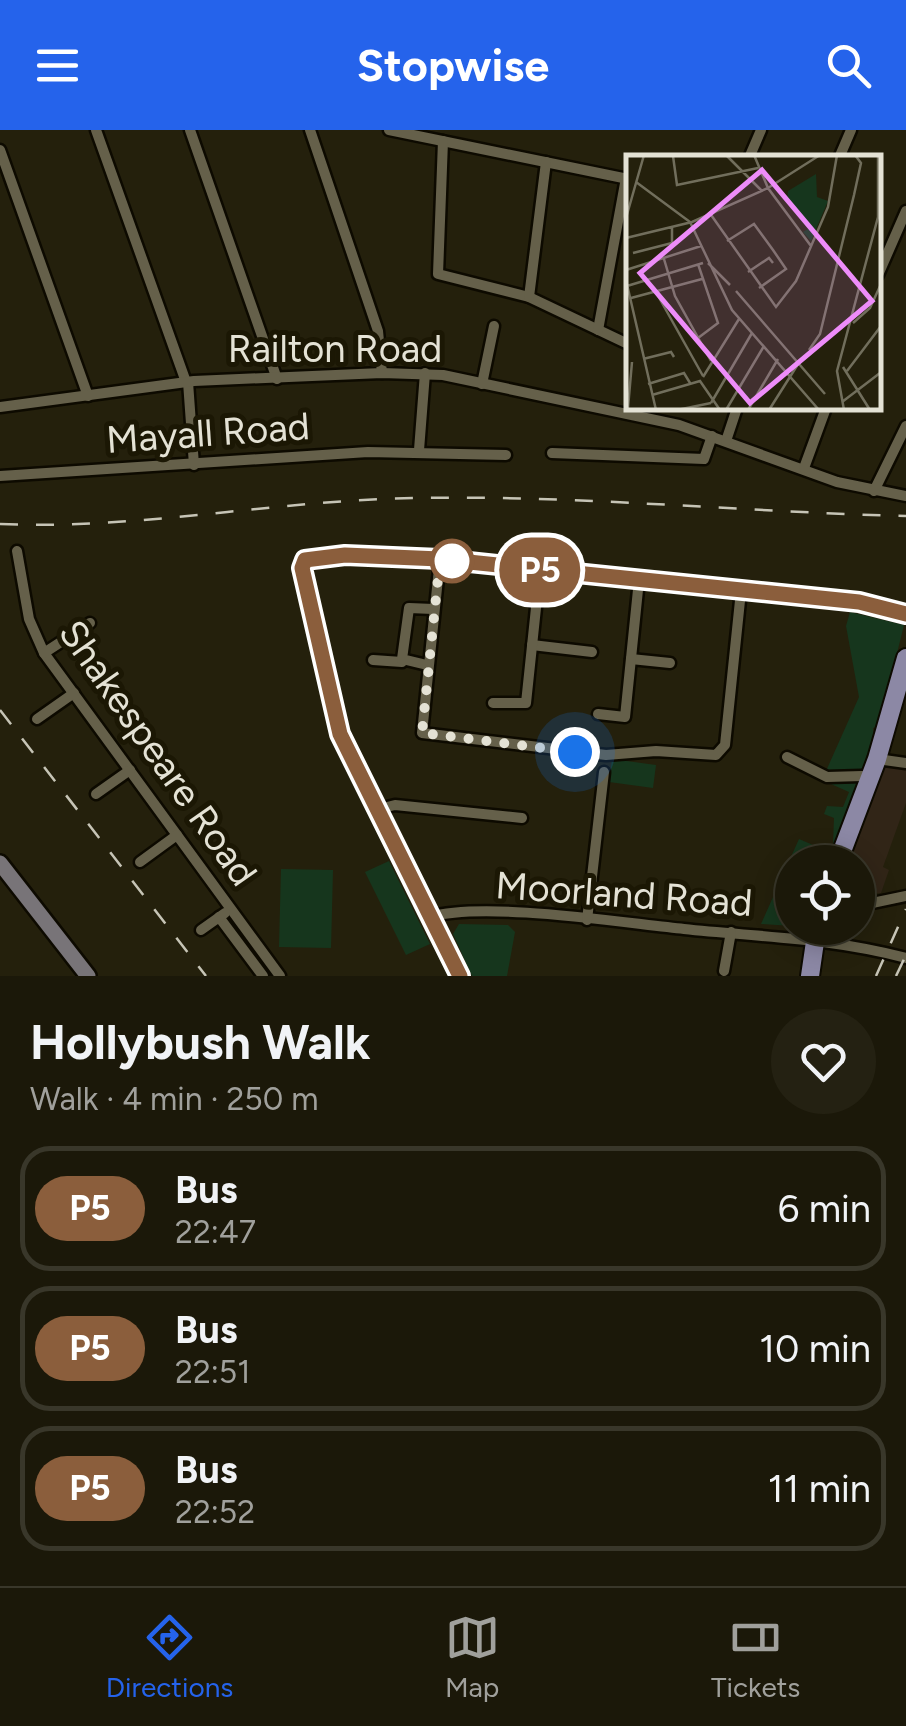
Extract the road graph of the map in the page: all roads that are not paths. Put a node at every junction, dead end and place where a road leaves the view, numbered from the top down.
1 (96, 130) edge
2 (190, 130) edge
3 (310, 130) edge
4 (388, 130) edge
5 (761, 130) edge
6 (851, 130) edge
7 (449, 138) edge
8 (0, 150) edge
9 (750, 155) edge
10 (840, 155) edge
11 (546, 162) junction
12 (626, 178) edge
13 (626, 183) edge
14 (906, 211) edge
15 (881, 268) edge
16 (529, 297) junction
17 (494, 326) dead end
18 (598, 330) junction
19 (626, 343) edge
20 (382, 373) junction
21 (425, 373) junction
22 (277, 379) junction
23 (187, 382) junction
24 (482, 384) junction
25 (88, 396) junction
26 (0, 406) edge
27 (737, 410) edge
28 (825, 410) edge
29 (906, 426) edge
30 (712, 436) junction
31 (726, 441) junction
32 (420, 450) junction
33 (552, 453) dead end
34 (506, 455) dead end
35 (194, 465) junction
36 (804, 468) junction
37 (0, 475) edge
38 (874, 491) junction
39 (906, 496) edge
40 (17, 551) dead end
41 (440, 559) junction
42 (540, 570) junction
43 (639, 580) junction
44 (741, 591) junction
45 (434, 609) junction
46 (906, 614) edge
47 (90, 623) dead end
48 (532, 645) junction
49 (44, 652) junction
50 (592, 652) dead end
51 (630, 658) junction
52 (906, 658) edge
53 (373, 660) dead end
54 (402, 662) junction
55 (670, 663) dead end
56 (428, 665) junction
57 (74, 693) junction
58 (493, 703) dead end
59 (598, 714) dead end
60 (37, 720) dead end
61 (787, 758) dead end
62 (876, 759) junction
63 (906, 763) edge
64 (130, 770) junction
65 (604, 772) dead end
66 (862, 776) dead end
67 (96, 794) dead end
68 (379, 809) junction
69 (522, 818) dead end
70 (177, 835) junction
71 (844, 845) edge
72 (140, 862) dead end
73 (0, 863) edge
74 (906, 896) edge
75 (875, 902) edge
76 (230, 909) junction
77 (219, 917) junction
78 (430, 917) junction
79 (587, 920) junction
80 (201, 930) dead end
81 (731, 932) junction
82 (775, 933) edge
83 (814, 945) edge
84 (859, 945) edge
85 (906, 958) edge
86 (724, 970) dead end
87 (88, 976) edge
88 (263, 976) edge
89 (280, 976) edge
90 (460, 976) edge
91 (810, 976) edge

1 - 23 street
2 - 22 street
3 - 20 street
4 - 7 street
5 - 9 street
6 - 10 street
7 - 11 street
7 - 16 street
8 - 25 street
11 - 12 street
11 - 16 street
13 - 18 street
14 - 15 street
16 - 18 street
17 - 24 street
18 - 19 street
20 - 21 street, Railton Road
20 - 22 street, Railton Road
21 - 24 street, Railton Road
21 - 32 street
22 - 23 street, Railton Road
23 - 25 street, Railton Road
23 - 35 street
24 - 30 street, Railton Road
25 - 26 street, Railton Road
27 - 31 street
28 - 36 street
29 - 38 street
30 - 31 street, Railton Road
30 - 33 street
31 - 36 street, Railton Road
32 - 34 street, Mayall Road
32 - 35 street, Mayall Road
35 - 37 street, Mayall Road
36 - 38 street, Railton Road
38 - 39 street, Railton Road
40 - 49 street, Shakespeare Road
41 - 42 street
41 - 45 street
41 - 68 street
42 - 43 street
42 - 48 street
43 - 44 street
43 - 51 street
44 - 46 street
44 - 56 street
45 - 54 street
45 - 56 street
47 - 49 street
48 - 50 street
48 - 58 street
49 - 57 street, Shakespeare Road
51 - 55 street
51 - 59 street
52 - 62 main road
53 - 54 street
54 - 56 street
57 - 60 street
57 - 64 street, Shakespeare Road
61 - 66 street
62 - 63 street
62 - 71 main road
64 - 67 street
64 - 70 street, Shakespeare Road
65 - 79 street
68 - 69 street
68 - 78 street
70 - 72 street
70 - 76 street, Shakespeare Road
73 - 87 main road
74 - 75 street
76 - 77 street
76 - 89 street, Shakespeare Road
77 - 80 street
77 - 88 street
78 - 79 street, Moorland Road
78 - 90 street
79 - 81 street, Moorland Road
81 - 82 street, Moorland Road
81 - 86 street
83 - 91 main road
84 - 85 street, Moorland Road

